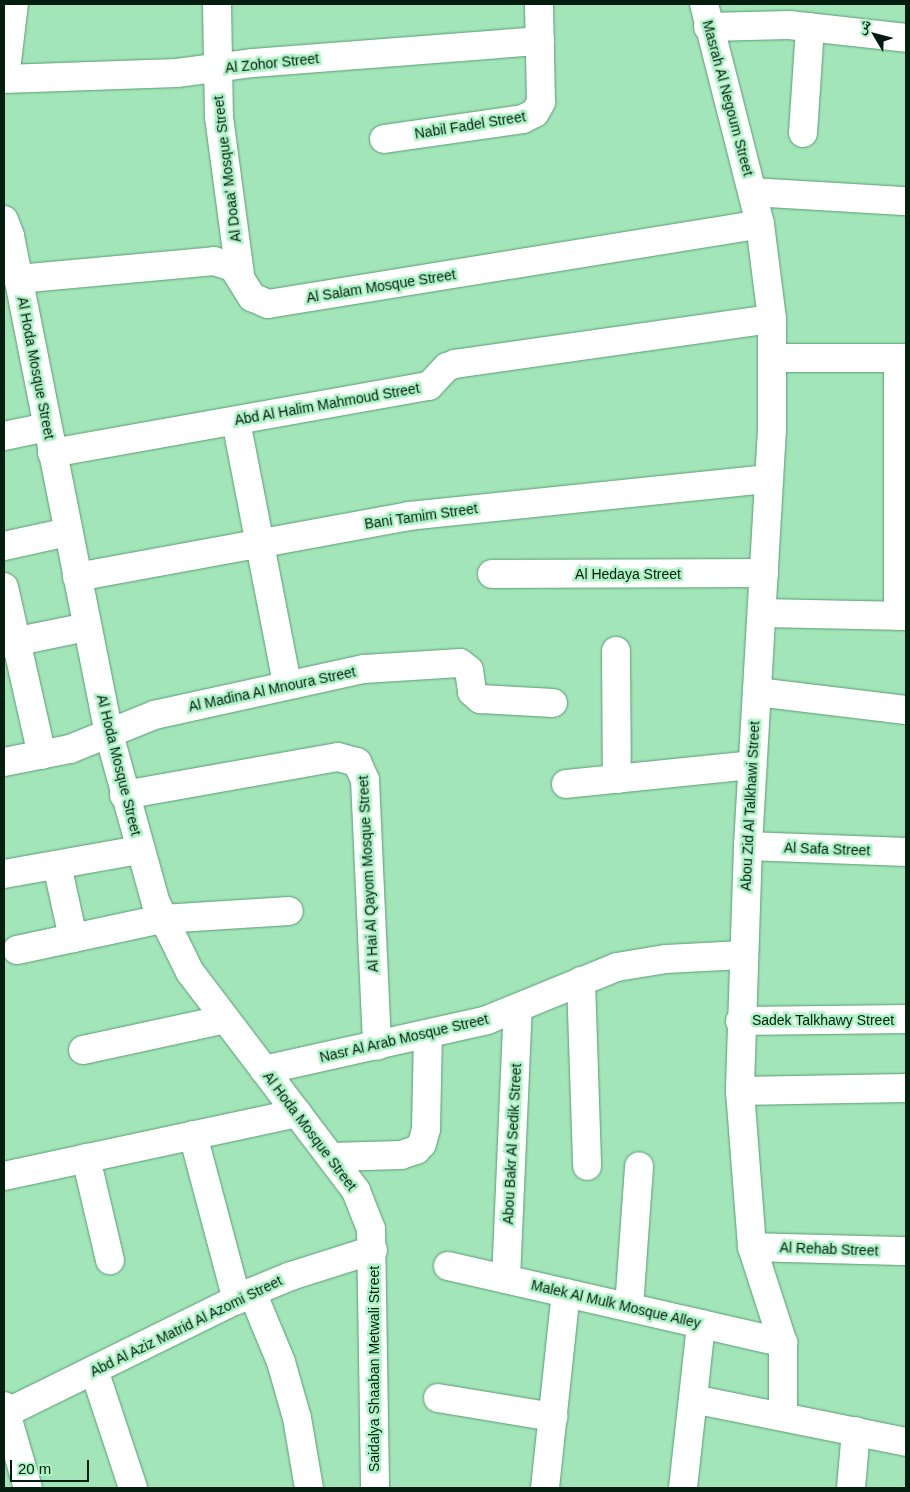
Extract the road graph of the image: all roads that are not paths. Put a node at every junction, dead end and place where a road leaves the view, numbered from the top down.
1 (14, 4) edge
2 (217, 4) edge
3 (539, 4) edge
4 (706, 15) edge
5 (810, 28) junction
6 (906, 38) edge
7 (540, 41) junction
8 (216, 69) junction
9 (4, 78) edge
10 (803, 134) dead end
11 (384, 138) dead end
12 (753, 192) junction
13 (906, 201) edge
14 (4, 220) edge
15 (760, 224) junction
16 (240, 274) junction
17 (18, 279) junction
18 (14, 316) edge
19 (772, 319) junction
20 (774, 358) junction
21 (902, 358) edge
22 (236, 421) junction
23 (4, 436) edge
24 (50, 440) junction
25 (769, 479) junction
26 (68, 532) junction
27 (260, 542) junction
28 (4, 546) edge
29 (492, 574) dead end
30 (764, 574) junction
31 (77, 577) junction
32 (4, 587) edge
33 (762, 613) junction
34 (902, 616) edge
35 (88, 627) junction
36 (10, 642) edge
37 (616, 651) dead end
38 (287, 684) junction
39 (757, 692) junction
40 (553, 703) dead end
41 (906, 710) edge
42 (109, 734) junction
43 (42, 755) junction
44 (4, 762) edge
45 (752, 765) junction
46 (617, 779) junction
47 (566, 784) dead end
48 (124, 795) junction
49 (748, 846) junction
50 (140, 850) junction
51 (906, 852) edge
52 (57, 865) junction
53 (4, 874) edge
54 (289, 911) dead end
55 (162, 920) junction
56 (73, 938) junction
57 (17, 950) dead end
58 (743, 955) junction
59 (582, 981) junction
60 (518, 1009) junction
61 (226, 1019) junction
62 (906, 1020) edge
63 (740, 1021) junction
64 (428, 1036) junction
65 (377, 1046) junction
66 (83, 1050) dead end
67 (264, 1070) junction
68 (906, 1088) edge
69 (740, 1091) junction
70 (297, 1113) junction
71 (193, 1136) junction
72 (331, 1157) junction
73 (86, 1158) junction
74 (587, 1166) dead end
75 (639, 1166) dead end
76 (4, 1176) edge
77 (752, 1247) junction
78 (373, 1250) junction
79 (906, 1251) edge
80 (110, 1260) dead end
81 (448, 1266) dead end
82 (506, 1279) junction
83 (566, 1293) junction
84 (244, 1296) junction
85 (630, 1307) junction
86 (701, 1324) junction
87 (784, 1343) junction
88 (94, 1370) junction
89 (438, 1398) dead end
90 (693, 1398) junction
91 (4, 1411) edge
92 (783, 1415) junction
93 (553, 1416) junction
94 (856, 1431) junction
95 (906, 1442) edge
96 (28, 1488) edge
97 (133, 1488) edge
98 (310, 1488) edge
99 (375, 1488) edge
100 (545, 1488) edge
101 (683, 1488) edge
102 (851, 1488) edge

1 - 9 street
2 - 8 street, Al Doaa' Mosque Street
3 - 7 street, Nabil Fadel Street
4 - 5 street
4 - 12 street, Masrah Al Negoum Street
5 - 6 street
5 - 10 street
7 - 8 street, Al Zohor Street
7 - 11 street, Nabil Fadel Street
8 - 9 street, Al Zohor Street
8 - 16 street, Al Doaa' Mosque Street
12 - 13 street
12 - 15 street, Abou Zid Al Talkhawi Street
14 - 17 street, Al Hoda Mosque Street
15 - 16 street, Al Salam Mosque Street
15 - 19 street, Abou Zid Al Talkhawi Street
16 - 17 street
17 - 18 street, Al Hoda Mosque Street
18 - 24 street, Al Hoda Mosque Street
19 - 20 street, Abou Zid Al Talkhawi Street
19 - 22 street, Abd Al Halim Mahmoud Street
20 - 21 street
20 - 25 street, Abou Zid Al Talkhawi Street
21 - 34 street
22 - 24 street, Abd Al Halim Mahmoud Street
22 - 27 street
23 - 24 street, Abd Al Halim Mahmoud Street
24 - 26 street, Al Hoda Mosque Street
25 - 27 street, Bani Tamim Street
25 - 30 street, Abou Zid Al Talkhawi Street
26 - 28 street
26 - 31 street, Al Hoda Mosque Street
27 - 31 street, Bani Tamim Street
27 - 38 street
29 - 30 street, Al Hedaya Street
30 - 33 street, Abou Zid Al Talkhawi Street
31 - 35 street, Al Hoda Mosque Street
32 - 36 street
33 - 34 street
33 - 39 street, Abou Zid Al Talkhawi Street
35 - 36 street
35 - 42 street, Al Hoda Mosque Street
36 - 43 street
37 - 46 street
38 - 40 street, Al Madina Al Mnoura Street
38 - 42 street, Al Madina Al Mnoura Street
39 - 41 street
39 - 45 street, Abou Zid Al Talkhawi Street
42 - 43 street, Al Madina Al Mnoura Street
42 - 48 street, Al Hoda Mosque Street
43 - 44 street, Al Madina Al Mnoura Street
45 - 46 street
45 - 49 street, Abou Zid Al Talkhawi Street
46 - 47 street
48 - 50 street, Al Hoda Mosque Street
48 - 65 street, Al Hai Al Qayom Mosque Street
49 - 51 street, Al Safa Street
49 - 58 street, Abou Zid Al Talkhawi Street
50 - 52 street
50 - 55 street, Al Hoda Mosque Street
52 - 53 street
52 - 56 street
54 - 55 street
55 - 56 street
55 - 61 street, Al Hoda Mosque Street
56 - 57 street
58 - 59 street, Nasr Al Arab Mosque Street
58 - 63 street, Abou Zid Al Talkhawi Street
59 - 60 street, Nasr Al Arab Mosque Street
59 - 74 street
60 - 64 street, Nasr Al Arab Mosque Street
60 - 82 street, Abou Bakr Al Sedik Street
61 - 66 street
61 - 67 street, Al Hoda Mosque Street
62 - 63 street, Sadek Talkhawy Street
63 - 69 street, Abou Zid Al Talkhawi Street
64 - 65 street, Nasr Al Arab Mosque Street
64 - 72 street
65 - 67 street, Nasr Al Arab Mosque Street
67 - 70 street, Al Hoda Mosque Street
68 - 69 street
69 - 77 street, Abou Zid Al Talkhawi Street
70 - 71 street
70 - 72 street, Al Hoda Mosque Street
71 - 73 street
71 - 84 street
72 - 78 street, Al Hoda Mosque Street
73 - 76 street
73 - 80 street
75 - 85 street
77 - 79 street, Al Rehab Street
77 - 87 street, Abou Zid Al Talkhawi Street
78 - 84 street, Abd Al Aziz Matrid Al Azomi Street
78 - 99 street, Saidalya Shaaban Metwali Street
81 - 82 street, Malek Al Mulk Mosque Alley
82 - 83 street, Malek Al Mulk Mosque Alley
83 - 85 street, Malek Al Mulk Mosque Alley
83 - 93 street
84 - 88 street, Abd Al Aziz Matrid Al Azomi Street
84 - 98 street
85 - 86 street, Malek Al Mulk Mosque Alley
86 - 87 street, Malek Al Mulk Mosque Alley
86 - 90 street
87 - 92 street, Abou Zid Al Talkhawi Street
88 - 91 street, Abd Al Aziz Matrid Al Azomi Street
88 - 97 street
89 - 93 street
90 - 92 street
90 - 101 street
91 - 96 street
92 - 94 street
93 - 100 street
94 - 95 street
94 - 102 street

